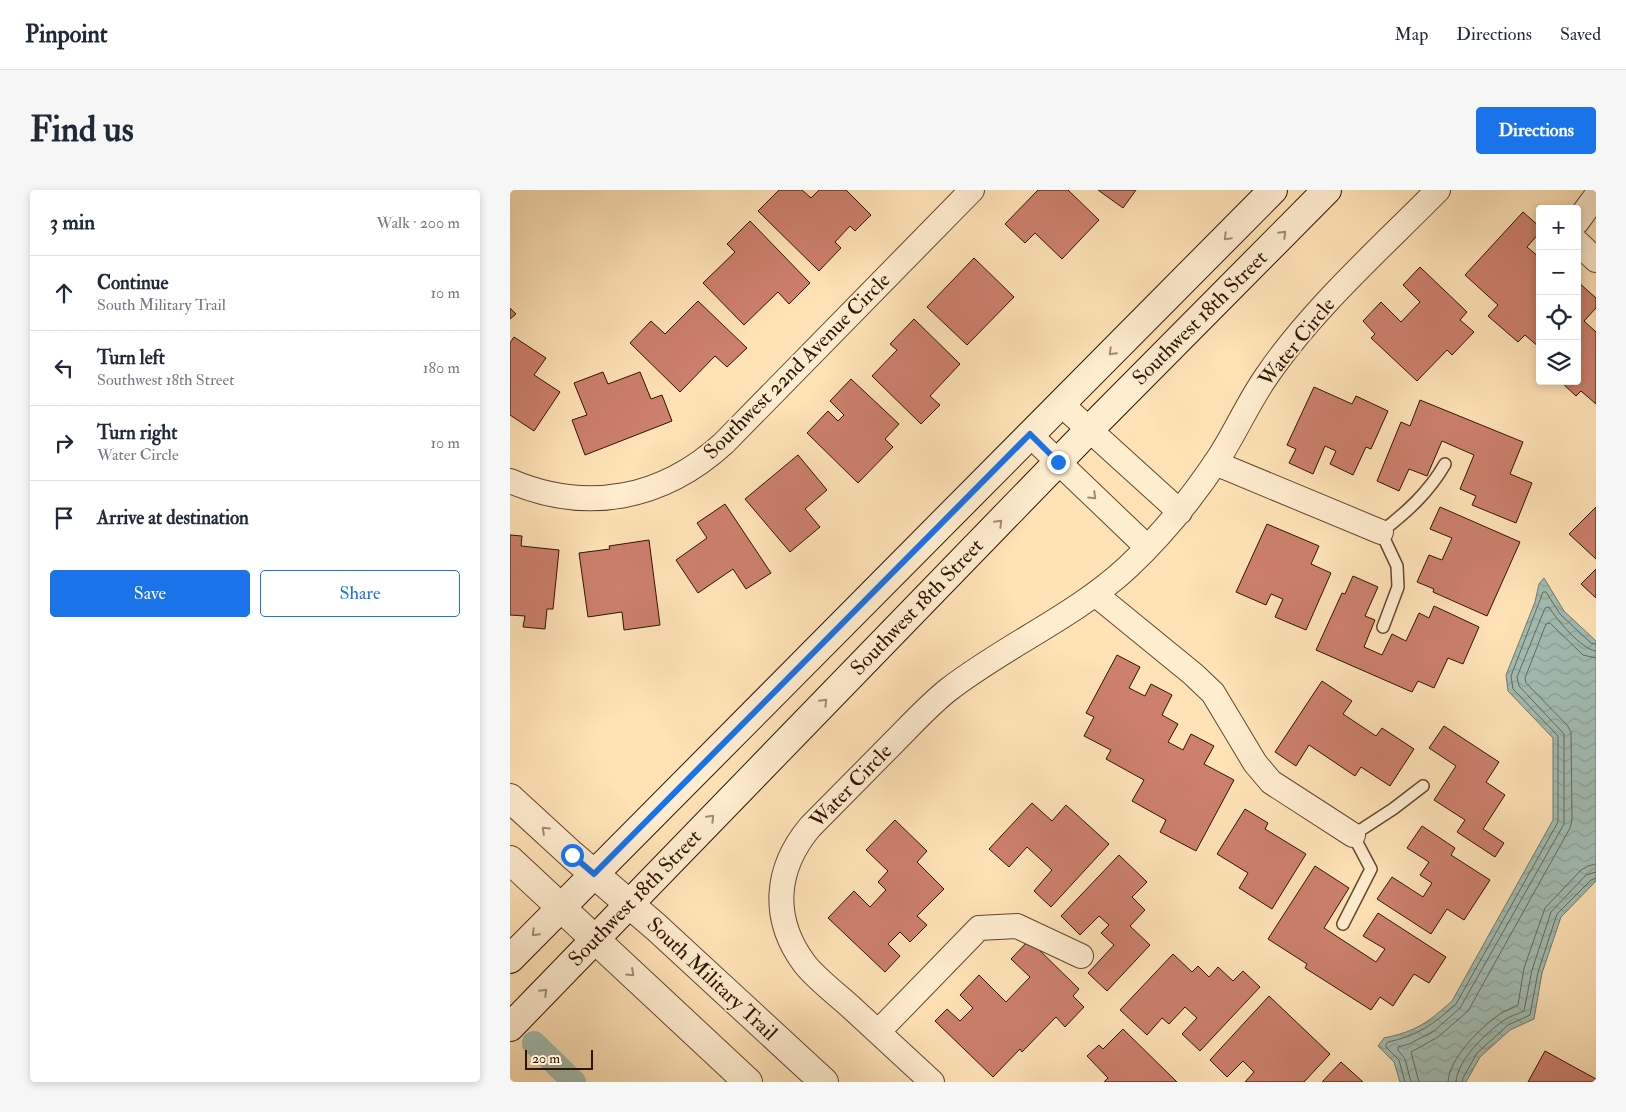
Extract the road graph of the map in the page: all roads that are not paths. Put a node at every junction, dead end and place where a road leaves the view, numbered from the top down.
1 (972, 190) edge
2 (1274, 190) edge
3 (1326, 190) edge
4 (1438, 190) edge
5 (1592, 190) edge
6 (1596, 195) edge
7 (1581, 216) edge
8 (1581, 246) edge
9 (1596, 260) edge
10 (1060, 404) junction
11 (1089, 430) junction
12 (1030, 434) junction
13 (1058, 462) junction
14 (1215, 463) junction
15 (1445, 464) dead end
16 (510, 482) edge
17 (1180, 512) junction
18 (1382, 532) junction
19 (1147, 547) junction
20 (1095, 594) junction
21 (1383, 626) dead end
22 (1423, 786) dead end
23 (510, 798) edge
24 (1354, 835) junction
25 (510, 860) edge
26 (594, 874) junction
27 (629, 904) junction
28 (561, 908) junction
29 (1343, 924) dead end
30 (595, 940) junction
31 (1081, 956) dead end
32 (510, 959) edge
33 (510, 1027) edge
34 (878, 1032) junction
35 (748, 1082) edge
36 (824, 1082) edge
37 (932, 1082) edge

1 - 16 street, Southwest 22nd Avenue Circle
2 -> 10 main road, Southwest 18th Street
11 -> 3 main road, Southwest 18th Street
4 - 14 street, Water Circle
5 - 6 street
6 - 7 street
8 - 9 street
10 - 11 street
10 - 12 main road, Southwest 18th Street
11 - 13 main road, Southwest 18th Street
11 - 17 street
12 - 13 street
12 - 26 main road, Southwest 18th Street
13 -> 19 street
27 -> 13 main road, Southwest 18th Street
14 - 17 street, Water Circle
14 - 18 street
15 - 18 lane
17 - 19 street, Water Circle
18 - 21 lane
19 - 20 street, Water Circle
20 - 24 street
20 - 34 street, Water Circle
22 - 24 lane
26 -> 23 main road, South Military Trail
24 - 29 lane
25 - 28 main road
26 - 27 main road, South Military Trail
26 - 28 main road, Southwest 18th Street
27 - 30 main road, Southwest 18th Street
27 - 36 main road, South Military Trail
28 - 30 main road
28 -> 32 main road, Southwest 18th Street
33 -> 30 main road, Southwest 18th Street
30 -> 35 main road
31 - 34 street
34 - 37 street, Water Circle

